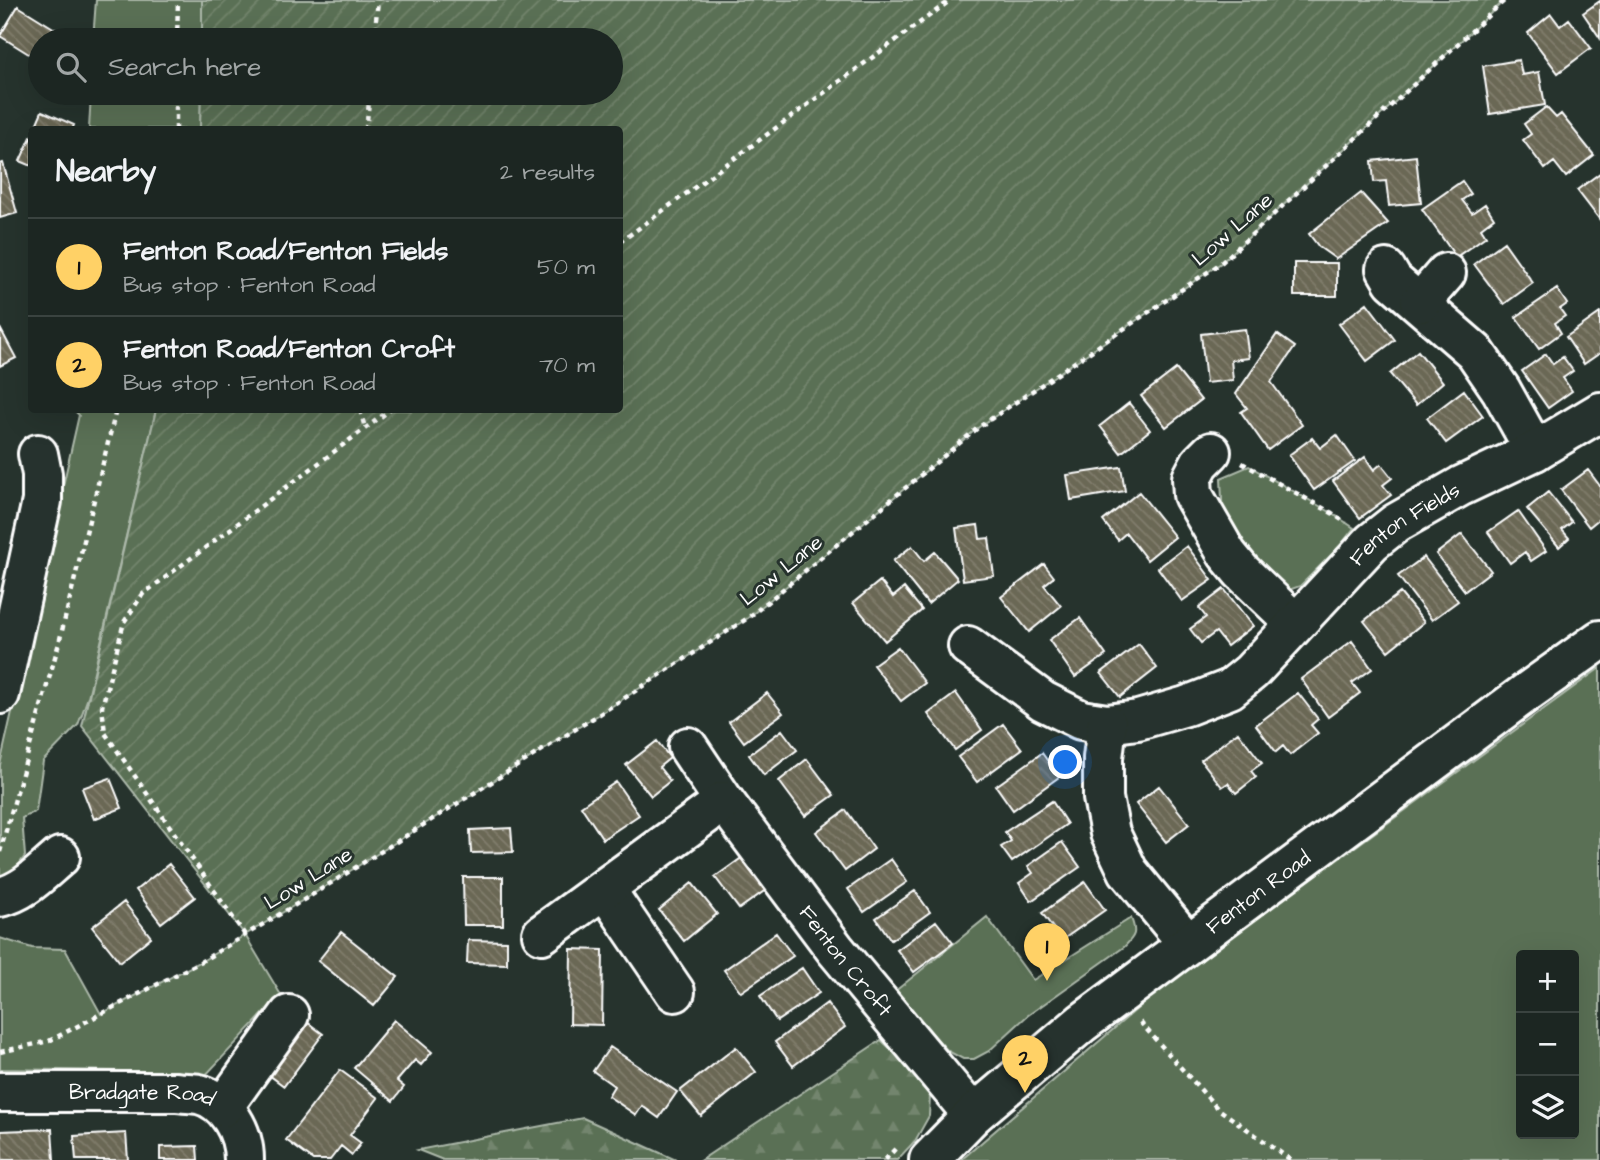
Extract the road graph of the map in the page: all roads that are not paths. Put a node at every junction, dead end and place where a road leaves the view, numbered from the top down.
1 (1386, 269) dead end
2 (1446, 273) dead end
3 (1420, 303) junction
4 (1600, 412) edge
5 (1535, 451) junction
6 (1211, 452) road end
7 (38, 454) dead end
8 (1295, 624) junction
9 (1600, 640) edge
10 (968, 646) dead end
11 (0, 694) edge
12 (1107, 724) junction
13 (688, 747) dead end
14 (724, 801) junction
15 (60, 857) dead end
16 (605, 889) junction
17 (0, 897) edge
18 (542, 934) dead end
19 (1188, 944) junction
20 (674, 992) dead end
21 (289, 1015) dead end
22 (0, 1092) edge
23 (223, 1107) junction
24 (973, 1115) junction
25 (244, 1160) edge
26 (929, 1160) edge

1 - 3 street
2 - 3 street
3 - 5 street
4 - 5 street, Fenton Fields
5 - 8 street, Fenton Fields
6 - 8 street
7 - 11 street
8 - 12 street, Fenton Fields
9 - 19 street, Fenton Road
10 - 12 street, Fenton Fields
12 - 19 street
13 - 14 street, Fenton Croft
14 - 16 street
14 - 24 street, Fenton Croft
15 - 17 street
16 - 18 street
16 - 20 street
19 - 24 street, Fenton Road
21 - 23 street
22 - 23 street, Bradgate Road
23 - 25 street, Bradgate Road
24 - 26 street, Fenton Road

